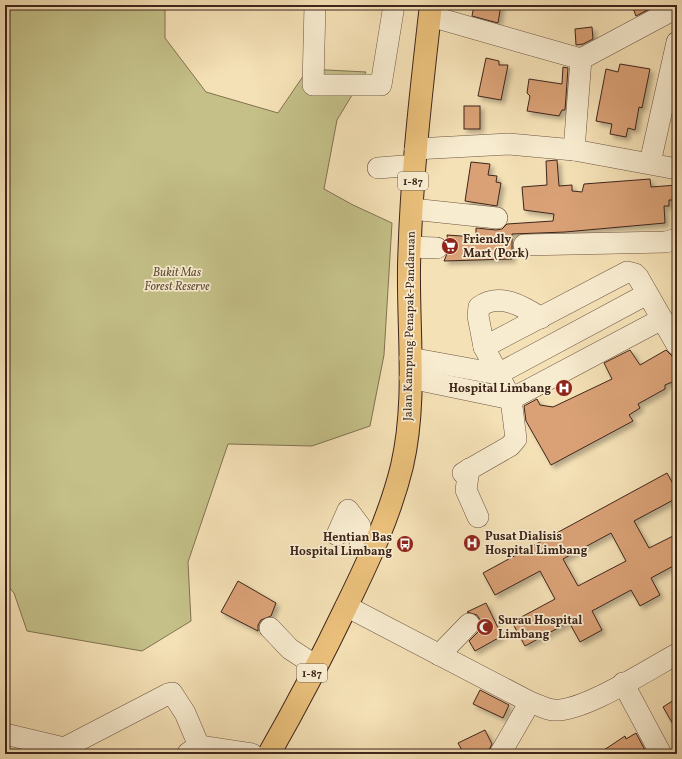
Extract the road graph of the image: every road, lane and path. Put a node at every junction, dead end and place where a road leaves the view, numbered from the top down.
1 (315, 5) edge
2 (394, 5) edge
3 (431, 10) edge
4 (669, 12) dead end
5 (677, 42) edge
6 (581, 58) junction
7 (574, 150) junction
8 (415, 158) junction
9 (650, 163) junction
10 (378, 168) dead end
11 (677, 169) edge
12 (412, 209) junction
13 (497, 218) dead end
14 (677, 239) edge
15 (524, 245) dead end
16 (410, 247) junction
17 (437, 248) dead end
18 (647, 294) junction
19 (541, 318) junction
20 (662, 319) junction
21 (677, 345) edge
22 (484, 348) junction
23 (410, 368) junction
24 (498, 374) junction
25 (511, 399) junction
26 (478, 517) dead end
27 (337, 535) dead end
28 (374, 549) junction
29 (346, 606) junction
30 (468, 624) dead end
31 (270, 628) dead end
32 (677, 654) edge
33 (439, 655) junction
34 (316, 666) junction
35 (623, 683) junction
36 (530, 702) junction
37 (5, 734) edge
38 (270, 749) edge
39 (193, 750) edge
40 (658, 753) edge
41 (252, 754) edge
42 (500, 754) edge

1 - 2 street
3 - 6 street
3 - 8 highway, Jalan Kampung Penapak-Pandaruan / 1-87
4 - 6 street
5 - 9 street
6 - 7 street
7 - 8 street
7 - 9 street
8 - 10 street
8 - 12 highway, Jalan Kampung Penapak-Pandaruan / 1-87
9 - 11 street
12 - 13 street
12 - 16 highway, Jalan Kampung Penapak-Pandaruan / 1-87
14 - 15 street
16 - 17 street
16 - 23 highway, Jalan Kampung Penapak-Pandaruan / 1-87
18 - 19 street
18 - 20 street
18 - 24 street
19 - 22 street
19 - 22 street
20 - 21 street
20 - 25 street
22 - 24 street
23 - 24 street
23 - 25 street
23 - 28 highway, Jalan Kampung Penapak-Pandaruan / 1-87
24 - 25 street
25 - 26 street
27 - 28 street
28 - 29 highway, Jalan Kampung Penapak-Pandaruan / 1-87
29 - 33 street
29 - 34 highway, Jalan Kampung Penapak-Pandaruan / 1-87
30 - 33 street
31 - 34 street
32 - 35 street
33 - 36 street
34 - 38 highway, Jalan Kampung Penapak-Pandaruan / 1-87
35 - 36 street
35 - 40 street
36 - 42 street
37 - 39 street
39 - 41 street

